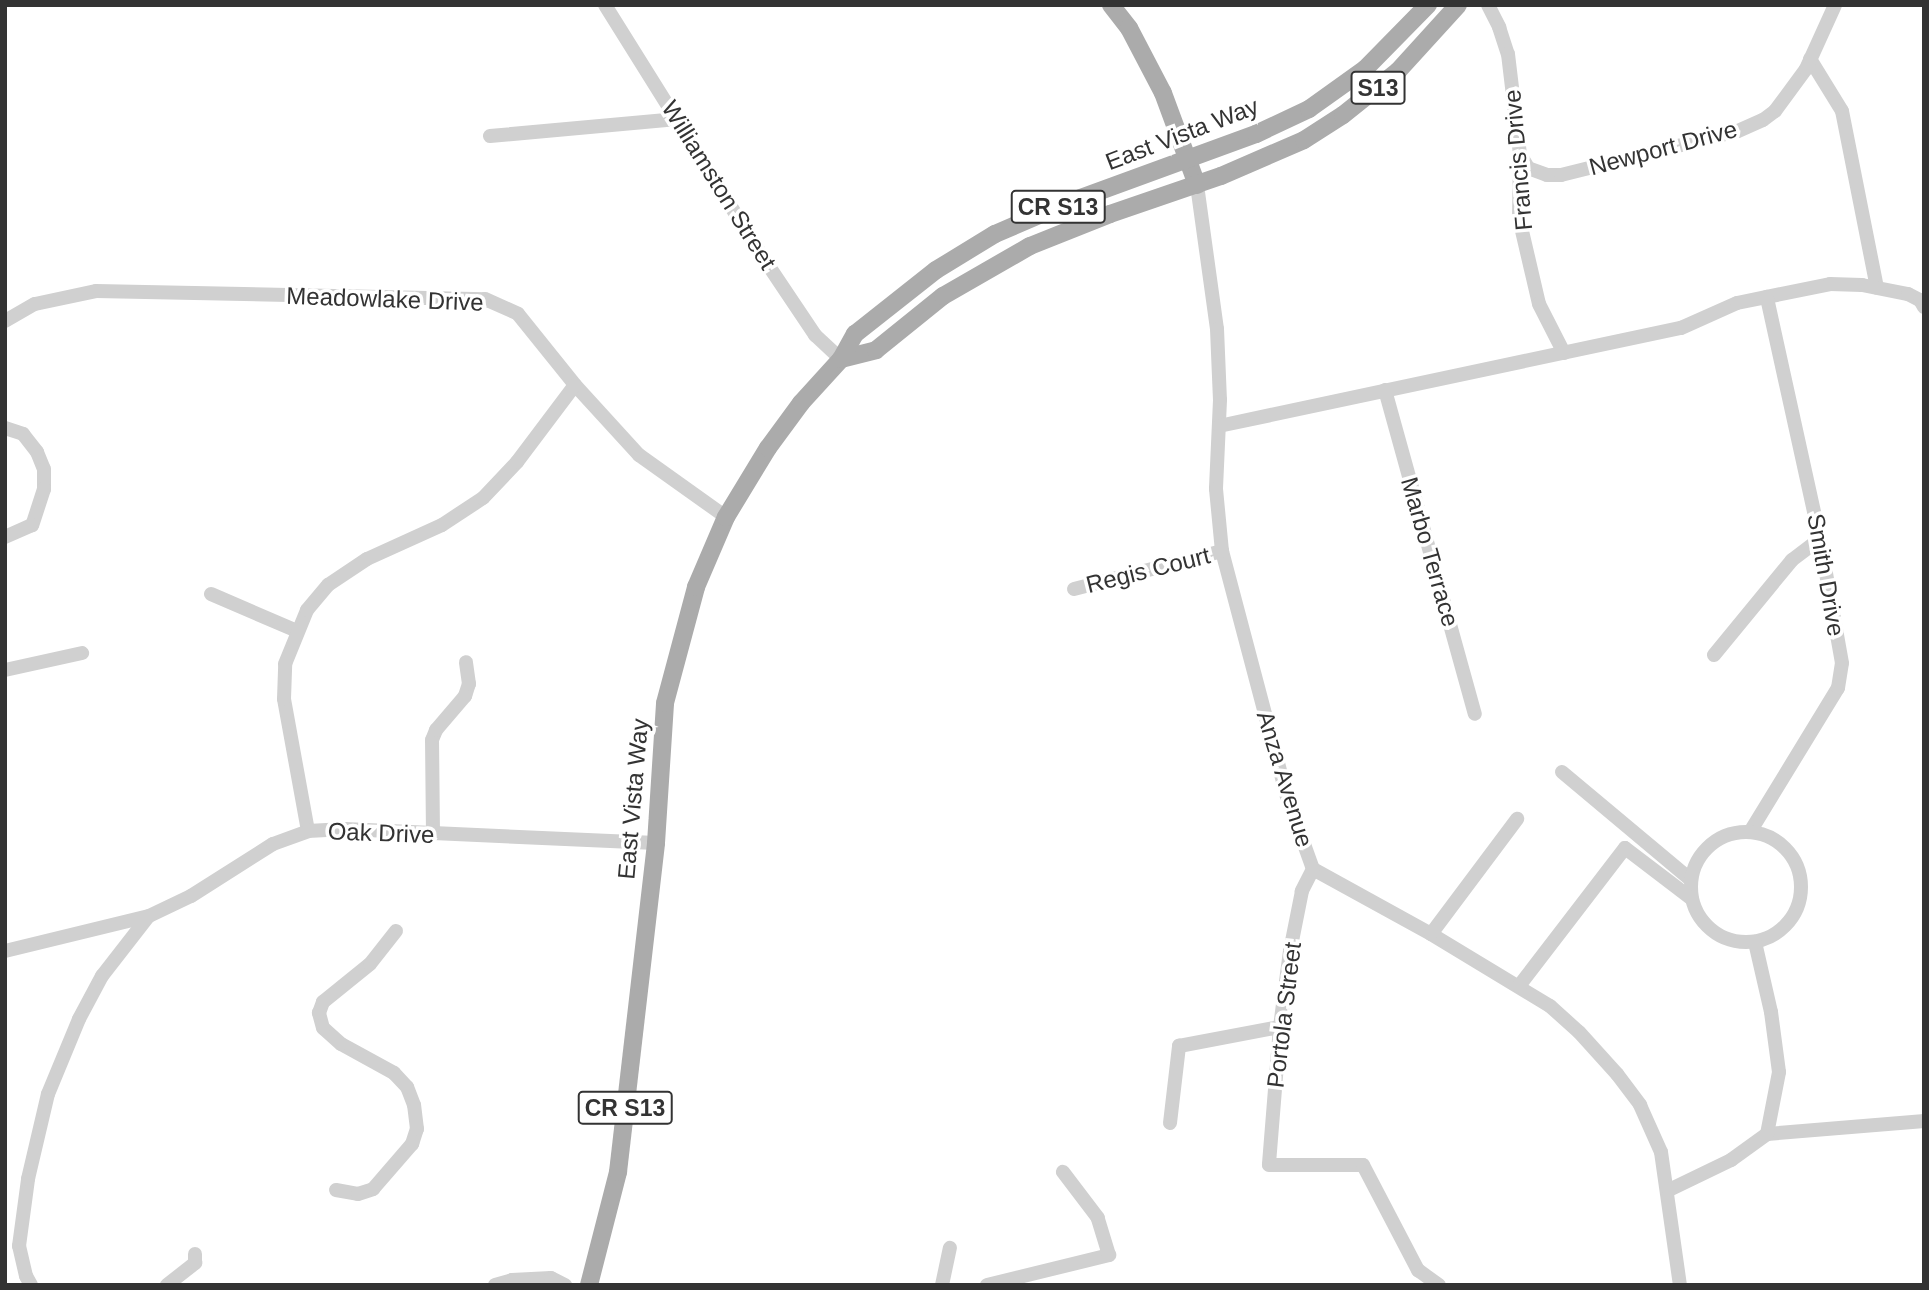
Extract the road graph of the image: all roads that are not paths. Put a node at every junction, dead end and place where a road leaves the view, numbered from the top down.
1 (605, 5) edge
2 (1111, 5) edge
3 (1428, 5) edge
4 (1447, 5) edge
5 (1458, 5) edge
6 (1488, 5) edge
7 (1835, 5) edge
8 (1437, 32) junction
9 (1810, 59) junction
10 (677, 119) junction
11 (490, 136) dead end
12 (1520, 154) junction
13 (1187, 159) junction
14 (1197, 185) junction
15 (1877, 288) junction
16 (1767, 297) junction
17 (1922, 304) edge
18 (5, 321) edge
19 (1564, 353) junction
20 (841, 359) junction
21 (575, 385) junction
22 (1385, 390) junction
23 (1219, 426) junction
24 (5, 428) edge
25 (726, 517) junction
26 (5, 537) edge
27 (1820, 539) junction
28 (1222, 551) junction
29 (1074, 589) dead end
30 (211, 594) dead end
31 (297, 631) junction
32 (82, 653) dead end
33 (1714, 655) dead end
34 (466, 662) dead end
35 (5, 670) edge
36 (1475, 714) dead end
37 (1562, 772) dead end
38 (1517, 819) dead end
39 (308, 831) junction
40 (1750, 832) junction
41 (433, 834) junction
42 (656, 843) junction
43 (1313, 869) junction
44 (1691, 880) junction
45 (1692, 899) junction
46 (149, 916) junction
47 (396, 931) dead end
48 (1431, 934) junction
49 (1755, 942) junction
50 (5, 951) edge
51 (1519, 986) junction
52 (1280, 1027) junction
53 (1924, 1121) edge
54 (1170, 1123) dead end
55 (1768, 1134) junction
56 (1063, 1172) dead end
57 (336, 1190) dead end
58 (1669, 1190) junction
59 (950, 1248) dead end
60 (195, 1254) dead end
61 (31, 1285) edge
62 (167, 1285) edge
63 (495, 1285) edge
64 (565, 1285) edge
65 (589, 1285) edge
66 (942, 1285) edge
67 (986, 1285) edge
68 (1438, 1285) edge
69 (1680, 1285) edge

1 - 10 street, Williamston Street
2 - 13 main road
3 - 13 main road, East Vista Way / CR S13
4 - 8 main road
5 - 8 main road, S13
6 - 12 street, Francis Drive
7 - 9 street, Newport Drive
8 - 14 main road, East Vista Way / S13
9 - 12 street, Newport Drive
9 - 15 street
10 - 11 street
10 - 20 street, Williamston Street
12 - 19 street, Francis Drive
13 - 14 main road
13 - 20 main road, East Vista Way / CR S13
14 - 20 main road, East Vista Way / CR S13
14 - 23 street, Anza Avenue
15 - 16 street
15 - 17 street
16 - 19 street
16 - 27 street, Smith Drive
18 - 21 street, Meadowlake Drive
19 - 22 street
20 - 25 main road, East Vista Way / CR S13
21 - 25 street, Meadowlake Drive
21 - 31 street
22 - 23 street
22 - 36 street, Marbo Terrace
23 - 28 street, Anza Avenue
24 - 26 street
25 - 42 main road, East Vista Way / CR S13
27 - 33 street
27 - 40 street, Smith Drive
28 - 29 street, Regis Court
28 - 43 street, Anza Avenue
30 - 31 street
31 - 39 street
32 - 35 street
34 - 41 street
37 - 44 street
38 - 48 street
39 - 41 street, Oak Drive
39 - 46 street, Oak Drive
40 - 44 street
40 - 49 street
41 - 42 street, Oak Drive
42 - 65 main road, East Vista Way / CR S13
43 - 48 street, Anza Avenue
43 - 52 street, Portola Street
44 - 45 street
45 - 49 street
45 - 51 street
46 - 50 street, Oak Drive
46 - 61 street
47 - 57 street
48 - 51 street, Anza Avenue
49 - 55 street
51 - 58 street, Anza Avenue
52 - 54 street
52 - 68 street, Portola Street
53 - 55 street
55 - 58 street
56 - 67 street
58 - 69 street, Anza Avenue
59 - 66 street
60 - 62 street
63 - 64 street

